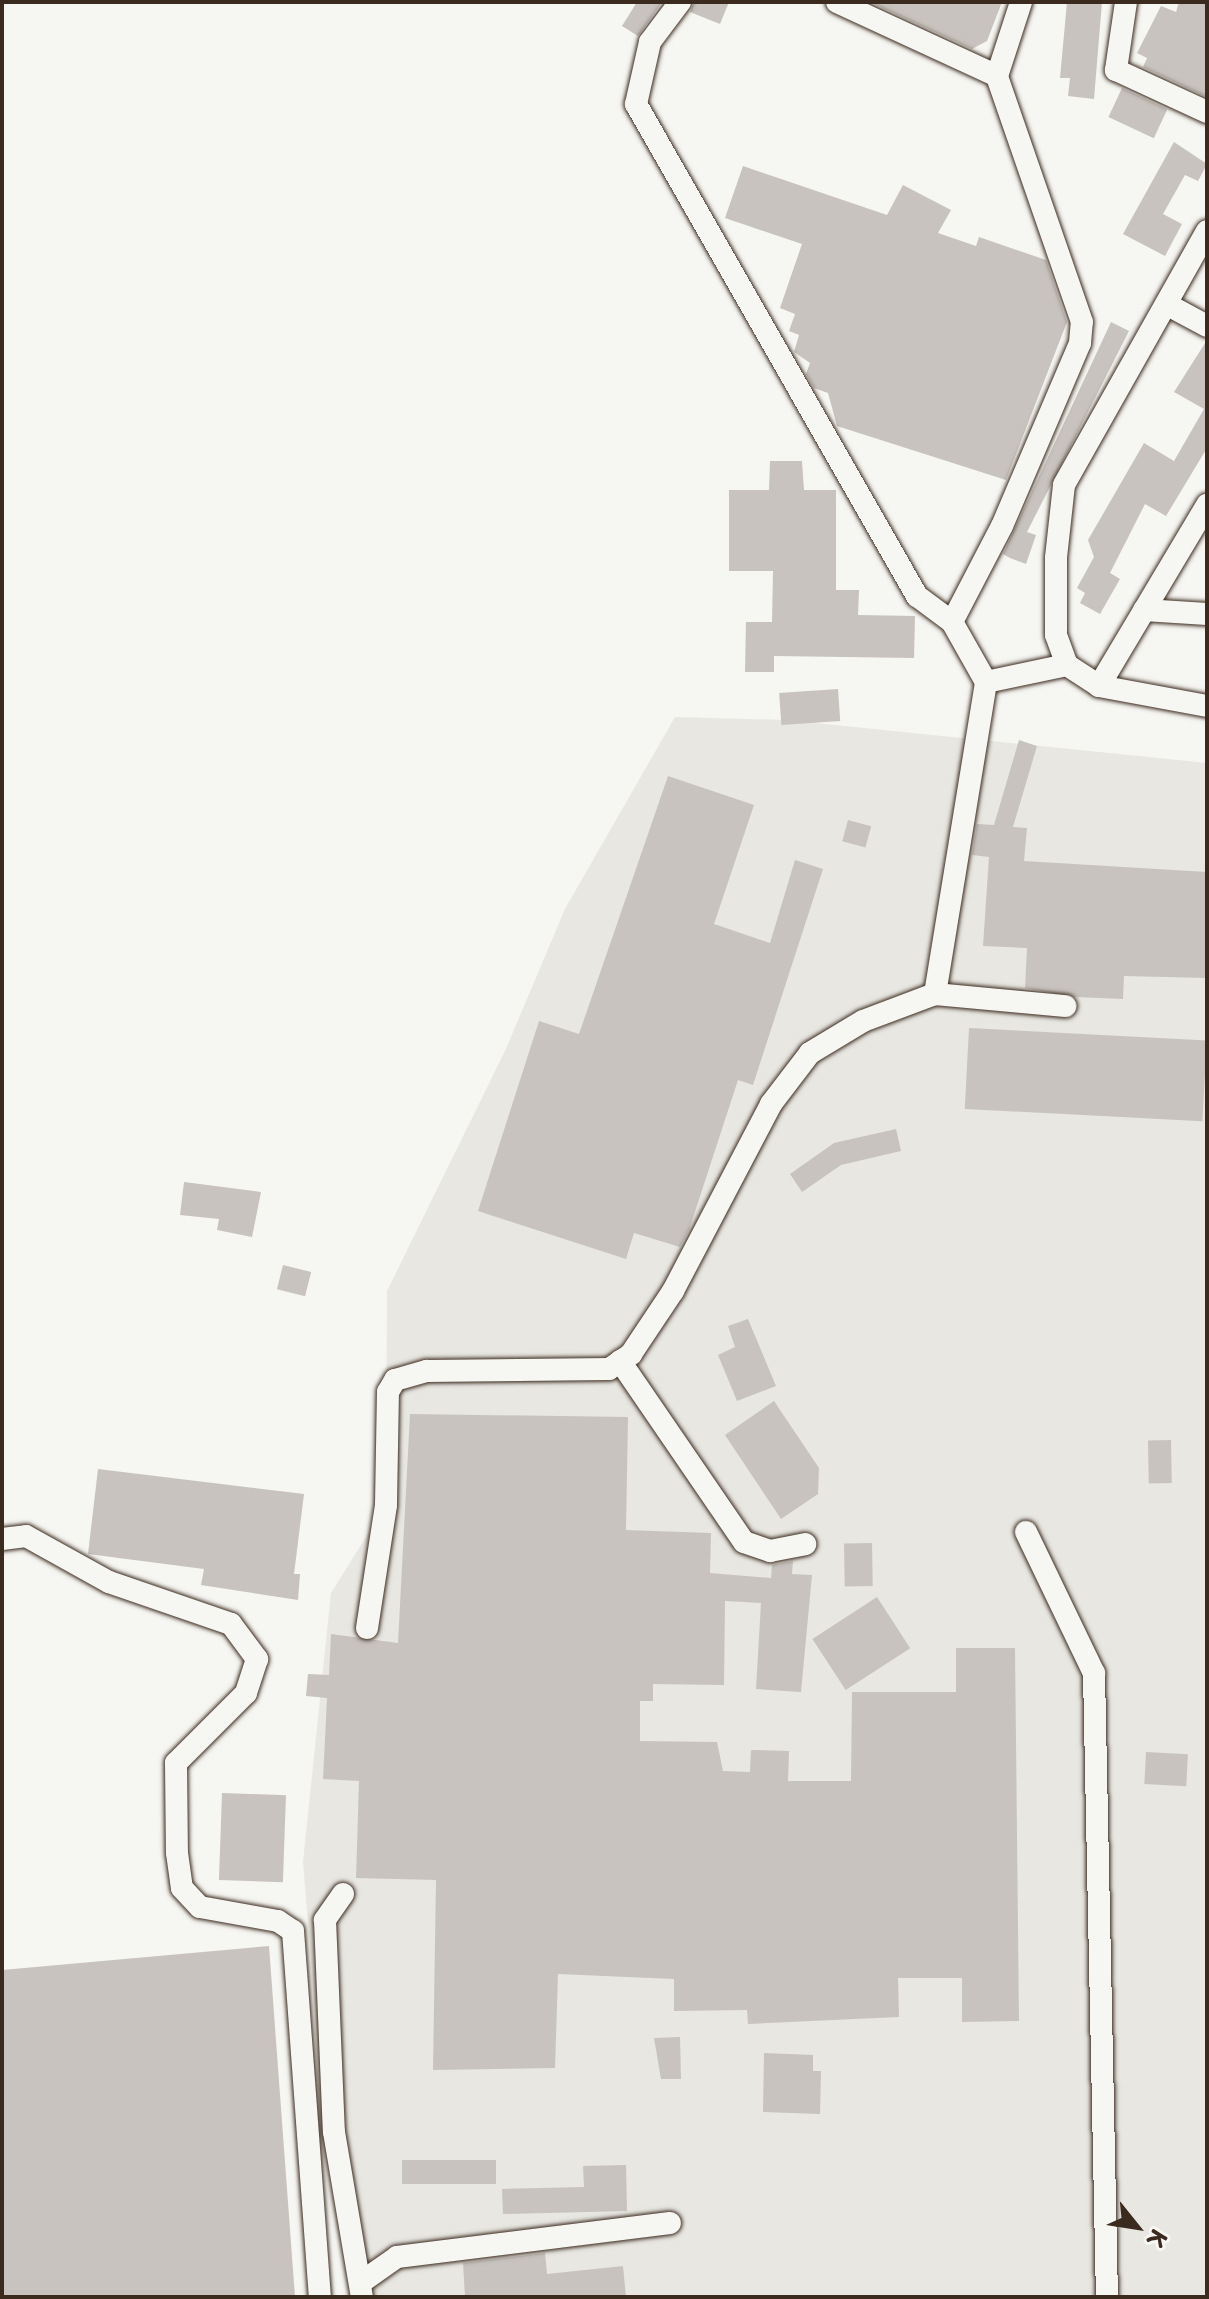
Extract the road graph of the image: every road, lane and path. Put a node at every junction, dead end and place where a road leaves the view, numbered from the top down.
1 (680, 2) edge
2 (837, 2) edge
3 (1021, 2) edge
4 (1126, 2) edge
5 (997, 76) junction
6 (1207, 112) edge
7 (1207, 231) edge
8 (1168, 305) junction
9 (1207, 326) edge
10 (1207, 505) edge
11 (1144, 610) junction
12 (1207, 614) edge
13 (952, 622) junction
14 (1067, 665) junction
15 (986, 682) junction
16 (1099, 686) junction
17 (1207, 706) edge
18 (935, 994) junction
19 (1065, 1006) dead end
20 (620, 1361) junction
21 (1026, 1532) dead end
22 (2, 1539) edge
23 (805, 1544) dead end
24 (367, 1628) dead end
25 (343, 1894) dead end
26 (670, 2223) dead end
27 (361, 2290) edge
28 (320, 2297) edge
29 (1107, 2297) edge

1 - 13 street
2 - 5 street
3 - 5 street
4 - 6 street
5 - 13 street
7 - 8 street
8 - 9 street
8 - 14 street
10 - 11 street
11 - 12 street
11 - 16 street
13 - 15 street
14 - 15 street
14 - 16 street
15 - 18 street
16 - 17 street
18 - 19 street
18 - 20 street
20 - 23 street
20 - 24 street
21 - 29 street
22 - 28 street
25 - 27 street
26 - 27 street

